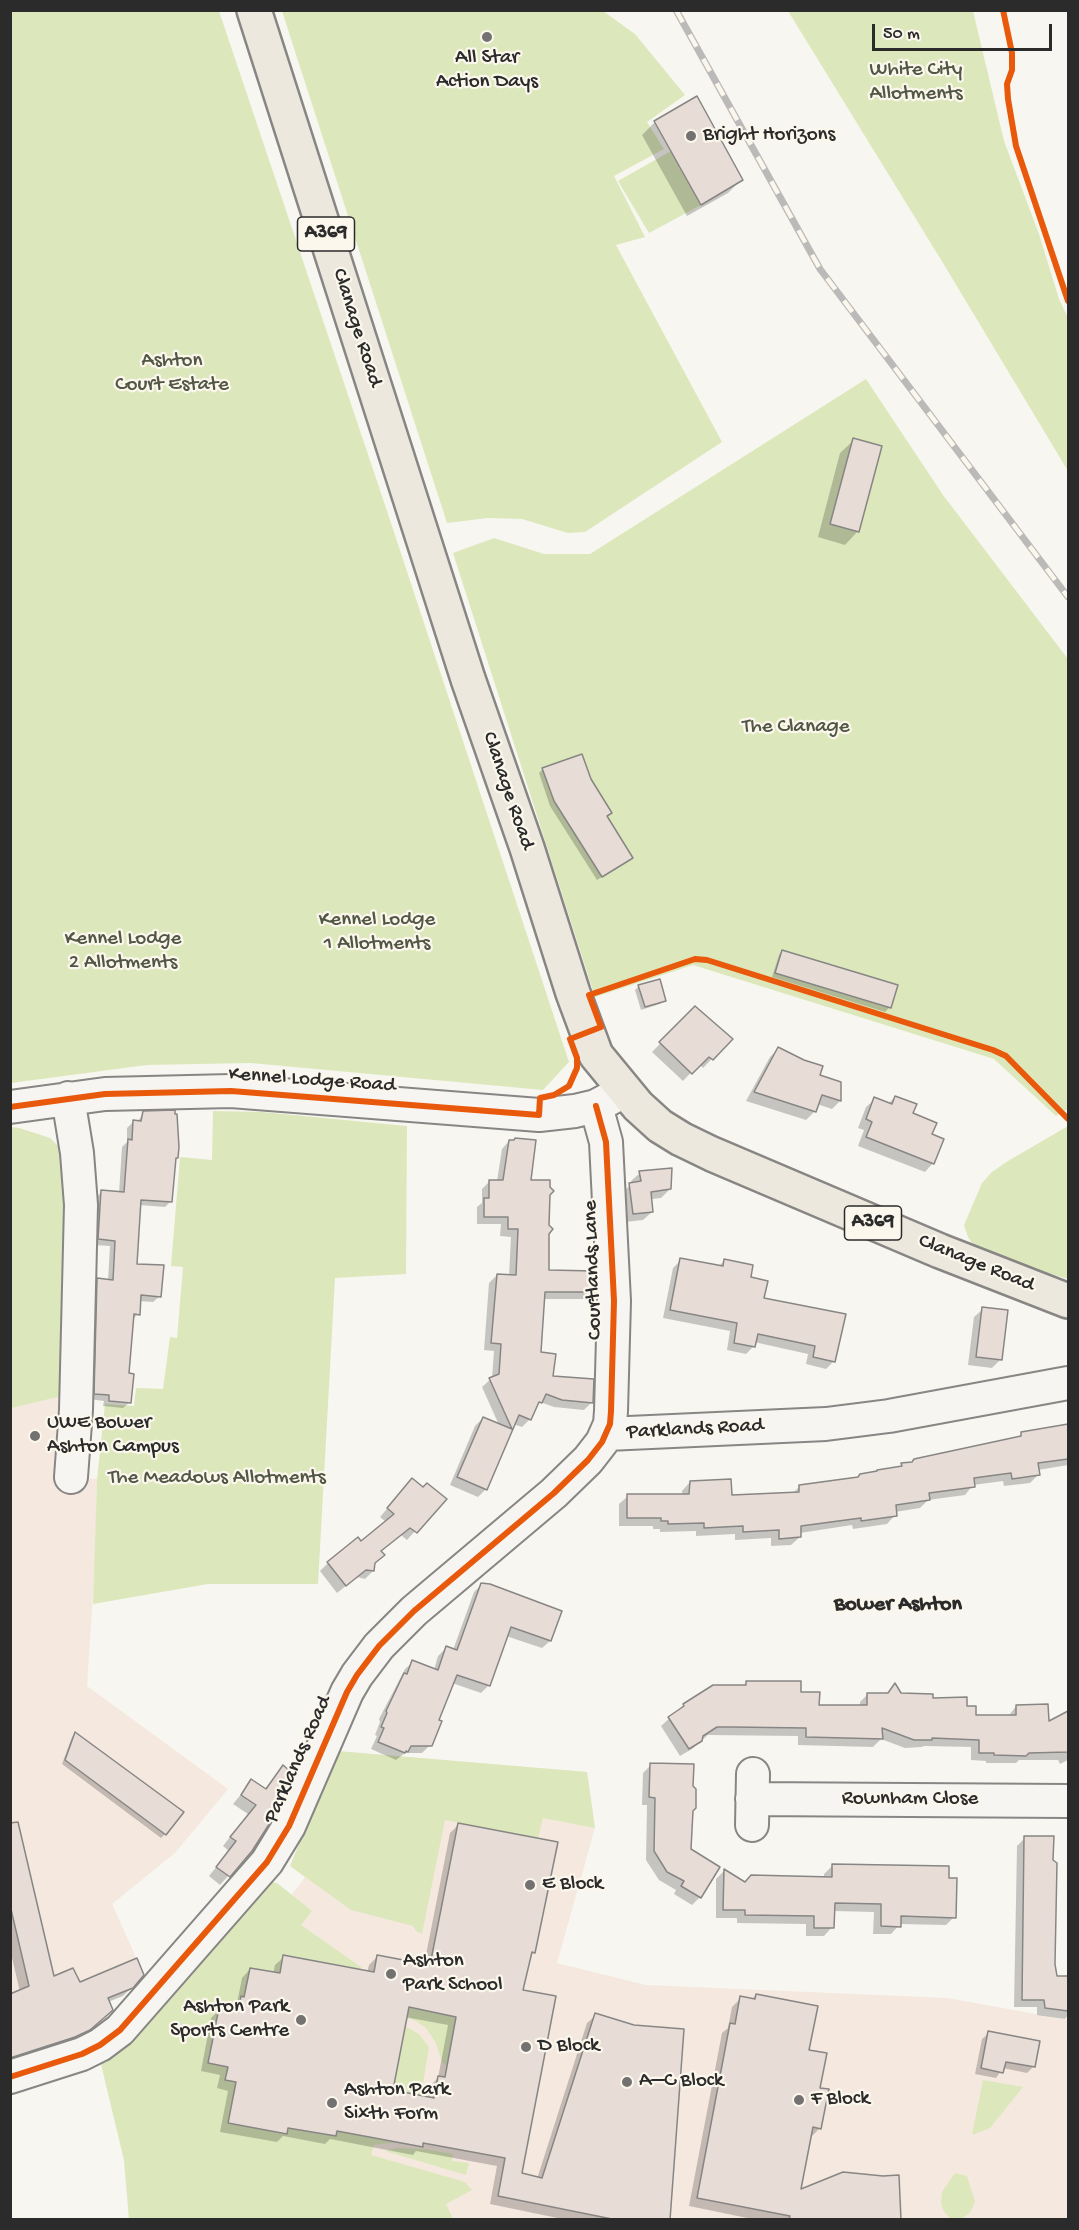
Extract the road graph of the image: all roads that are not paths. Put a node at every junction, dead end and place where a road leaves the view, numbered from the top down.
1 (254, 10) edge
2 (68, 1098) junction
3 (609, 1098) junction
4 (10, 1107) edge
5 (1068, 1301) edge
6 (1068, 1383) edge
7 (607, 1434) junction
8 (71, 1478) dead end
9 (752, 1799) dead end
10 (1068, 1801) edge
11 (10, 2077) edge

1 - 3 main road, Clanage Road / A369
2 - 3 street, Kennel Lodge Road
2 - 4 street, Kennel Lodge Road
2 - 8 street
3 - 5 main road, Clanage Road / A369
3 - 7 street, Courtlands Lane
6 - 7 street, Parklands Road
7 - 11 street, Parklands Road
9 - 10 street, Rownham Close

